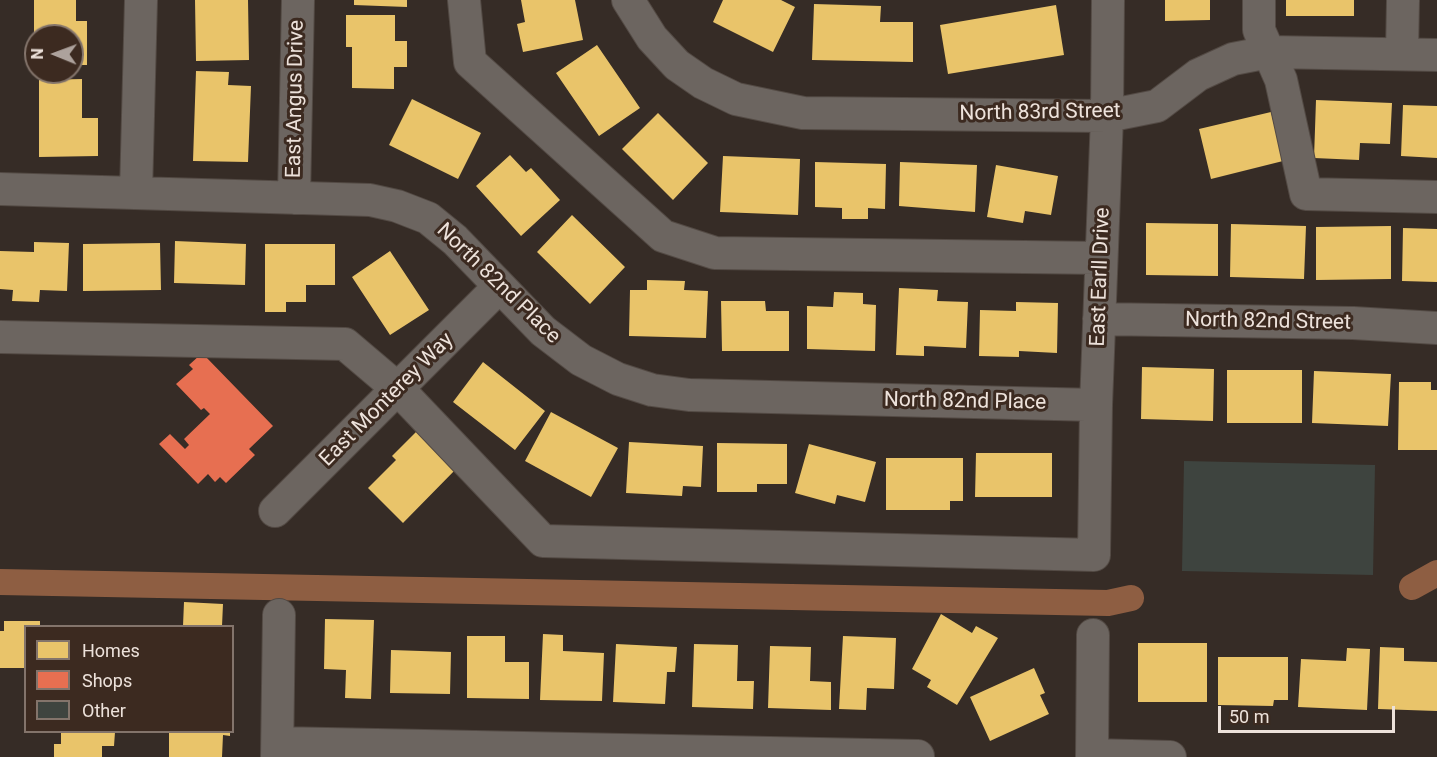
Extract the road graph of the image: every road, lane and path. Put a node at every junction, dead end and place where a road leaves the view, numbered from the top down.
1 (141, 0) edge
2 (298, 0) edge
3 (464, 0) edge
4 (628, 0) edge
5 (1108, 0) edge
6 (1259, 0) edge
7 (1403, 0) edge
8 (1269, 52) junction
9 (1402, 54) junction
10 (1437, 55) edge
11 (1107, 116) junction
12 (0, 189) edge
13 (136, 193) junction
14 (1437, 197) edge
15 (294, 198) junction
16 (1101, 258) junction
17 (499, 287) junction
18 (1099, 319) junction
19 (1437, 328) edge
20 (0, 337) edge
21 (398, 389) junction
22 (1096, 405) junction
23 (275, 511) dead end
24 (279, 615) dead end
25 (1093, 635) dead end
26 (278, 750) edge
27 (918, 756) edge
28 (1092, 756) edge
29 (1170, 757) edge

1 - 13 street
2 - 15 street, East Angus Drive
3 - 16 street
4 - 11 street, North 83rd Street
5 - 11 street, East Earll Drive
6 - 8 street
7 - 9 street
8 - 9 street, North 83rd Street
8 - 11 street, North 83rd Street
8 - 14 street
9 - 10 street, North 83rd Street
11 - 16 street, East Earll Drive
12 - 13 street, North 82nd Place
13 - 15 street, North 82nd Place
15 - 17 street, North 82nd Place
16 - 18 street, East Earll Drive
17 - 21 street, East Monterey Way
17 - 22 street, North 82nd Place
18 - 19 street, North 82nd Street
18 - 22 street, East Earll Drive
20 - 21 street
21 - 22 street, East Earll Drive
21 - 23 street, East Monterey Way
24 - 26 street
25 - 28 street
26 - 27 street
28 - 29 street

